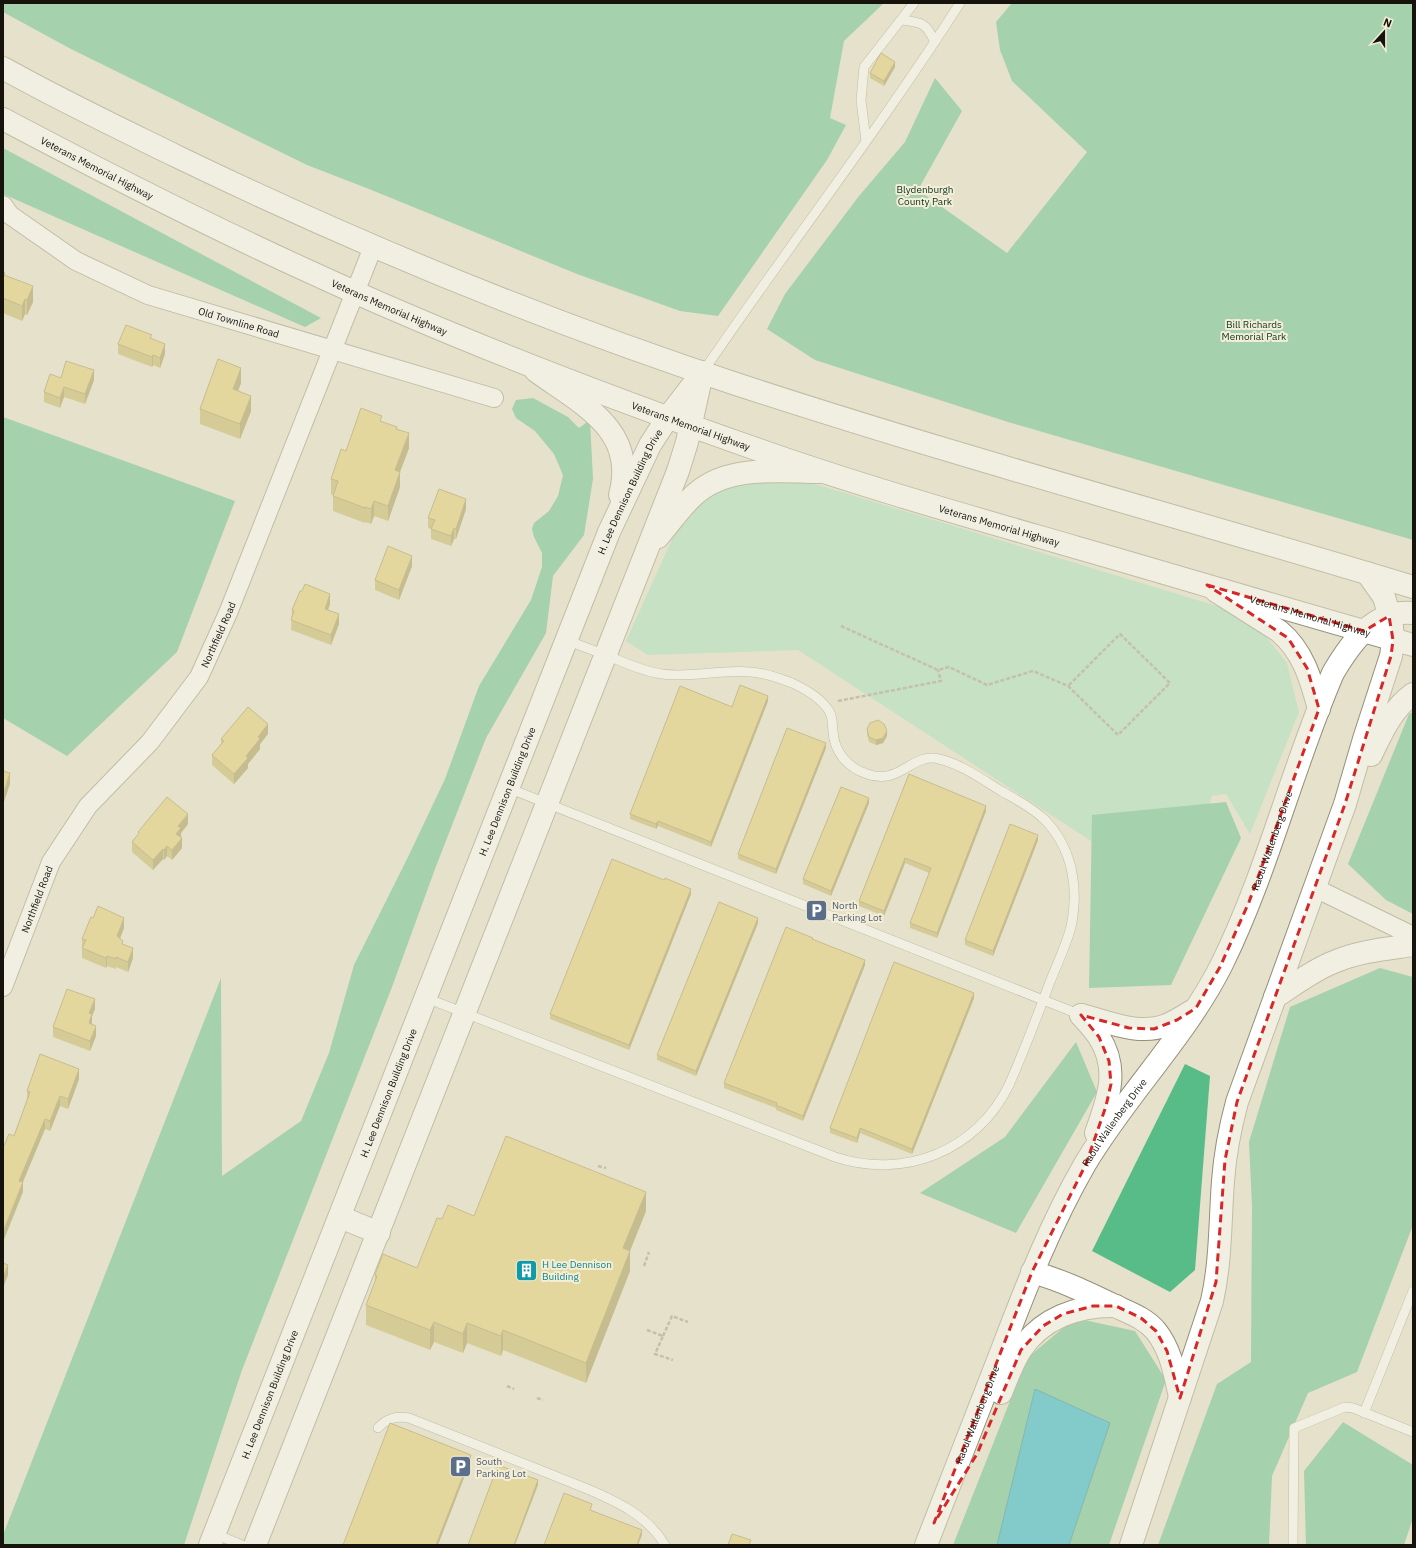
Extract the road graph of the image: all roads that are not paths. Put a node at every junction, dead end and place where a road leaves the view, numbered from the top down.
1 (914, 3) edge
2 (960, 3) edge
3 (901, 20) junction
4 (935, 42) junction
5 (3, 68) edge
6 (5, 124) edge
7 (866, 141) junction
8 (3, 205) edge
9 (373, 247) junction
10 (355, 292) junction
11 (332, 349) junction
12 (523, 362) junction
13 (702, 372) junction
14 (494, 398) dead end
15 (668, 417) junction
16 (691, 426) junction
17 (826, 472) junction
18 (609, 532) junction
19 (648, 548) junction
20 (1367, 573) junction
21 (1207, 585) junction
22 (1413, 587) edge
23 (1413, 613) edge
24 (1389, 616) junction
25 (1364, 631) junction
26 (566, 640) junction
27 (1403, 642) edge
28 (605, 655) junction
29 (1413, 694) edge
30 (1319, 709) junction
31 (508, 788) junction
32 (547, 804) junction
33 (1345, 804) junction
34 (1315, 888) junction
35 (1413, 936) edge
36 (1413, 945) edge
37 (3, 987) edge
38 (1275, 997) junction
39 (426, 998) junction
40 (1044, 1000) junction
41 (1196, 1008) junction
42 (464, 1013) junction
43 (1081, 1015) junction
44 (1086, 1164) junction
45 (340, 1217) junction
46 (379, 1233) junction
47 (1032, 1272) junction
48 (1413, 1291) edge
49 (1116, 1306) junction
50 (1180, 1398) junction
51 (1364, 1413) junction
52 (378, 1428) dead end
53 (1413, 1432) edge
54 (934, 1523) junction
55 (212, 1540) edge
56 (242, 1545) edge
57 (255, 1545) edge
58 (665, 1545) edge
59 (926, 1545) edge
60 (1131, 1545) edge
61 (1293, 1545) edge

1 - 3 lane
2 - 4 lane
3 - 4 lane
3 - 7 lane
4 - 7 lane
5 - 9 main road
6 - 10 main road, Veterans Memorial Highway
7 - 13 lane
8 - 11 street, Old Townline Road
9 - 10 street, Northfield Road
9 - 13 main road
10 - 11 street, Northfield Road
10 - 12 main road, Veterans Memorial Highway
11 - 14 street, Old Townline Road
11 - 37 street, Northfield Road
12 - 15 main road, Veterans Memorial Highway
12 - 18 main road
13 - 15 main road, H. Lee Dennison Building Drive
13 - 16 main road
13 - 20 main road
15 - 16 main road, Veterans Memorial Highway
15 - 18 main road, H. Lee Dennison Building Drive
16 - 17 main road, Veterans Memorial Highway
16 - 19 main road
17 - 19 main road
17 - 21 main road, Veterans Memorial Highway
18 - 26 main road, H. Lee Dennison Building Drive
19 - 28 main road
20 - 22 main road
20 - 24 main road
21 - 25 main road, Veterans Memorial Highway
21 - 30 main road
23 - 24 main road
24 - 25 main road, Raoul Wallenberg Drive
24 - 27 main road
25 - 27 main road, Veterans Memorial Highway
25 - 30 main road, Raoul Wallenberg Drive
26 - 28 lane
26 - 31 main road, H. Lee Dennison Building Drive
27 - 33 main road
28 - 32 main road
28 - 40 lane
29 - 33 main road
30 - 41 main road, Raoul Wallenberg Drive
31 - 32 lane
31 - 39 main road, H. Lee Dennison Building Drive
32 - 40 lane
32 - 42 main road
33 - 34 main road
34 - 35 street
34 - 38 main road
36 - 38 main road
38 - 50 main road
39 - 42 lane
39 - 45 main road, H. Lee Dennison Building Drive
40 - 42 lane
40 - 43 lane
41 - 43 main road
41 - 44 main road, Raoul Wallenberg Drive
42 - 46 main road
43 - 44 main road
44 - 47 main road, Raoul Wallenberg Drive
45 - 46 main road
45 - 55 main road, H. Lee Dennison Building Drive
46 - 57 main road
47 - 49 main road
47 - 54 main road, Raoul Wallenberg Drive
48 - 51 lane
49 - 50 main road
49 - 54 main road
50 - 60 main road
51 - 53 lane
51 - 61 lane
52 - 58 lane
54 - 59 main road, Raoul Wallenberg Drive
55 - 56 lane

